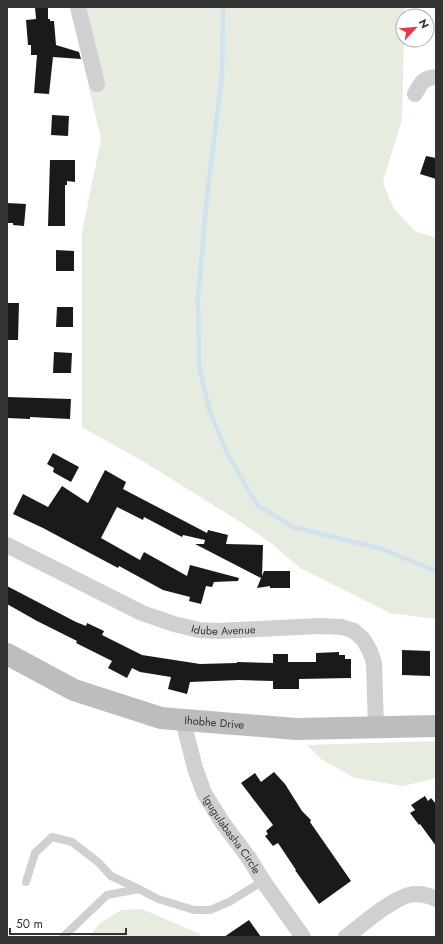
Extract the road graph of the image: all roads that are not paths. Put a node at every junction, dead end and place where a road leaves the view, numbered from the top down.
1 (78, 7) edge
2 (436, 77) edge
3 (97, 84) dead end
4 (415, 94) dead end
5 (7, 545) edge
6 (7, 654) edge
7 (183, 721) junction
8 (436, 726) edge
9 (376, 727) junction
10 (263, 881) junction
11 (26, 882) dead end
12 (139, 889) junction
13 (436, 899) edge
14 (63, 937) edge
15 (303, 937) edge
16 (346, 937) edge

1 - 3 street
2 - 4 street
5 - 9 street, Idube Avenue
6 - 7 street, Ihobhe Drive
7 - 9 street, Ihobhe Drive
7 - 10 street, Igugulabasha Circle
8 - 9 street, Ihobhe Drive
10 - 12 lane
10 - 15 street, Igugulabasha Circle
11 - 12 lane
12 - 14 lane
13 - 16 street

